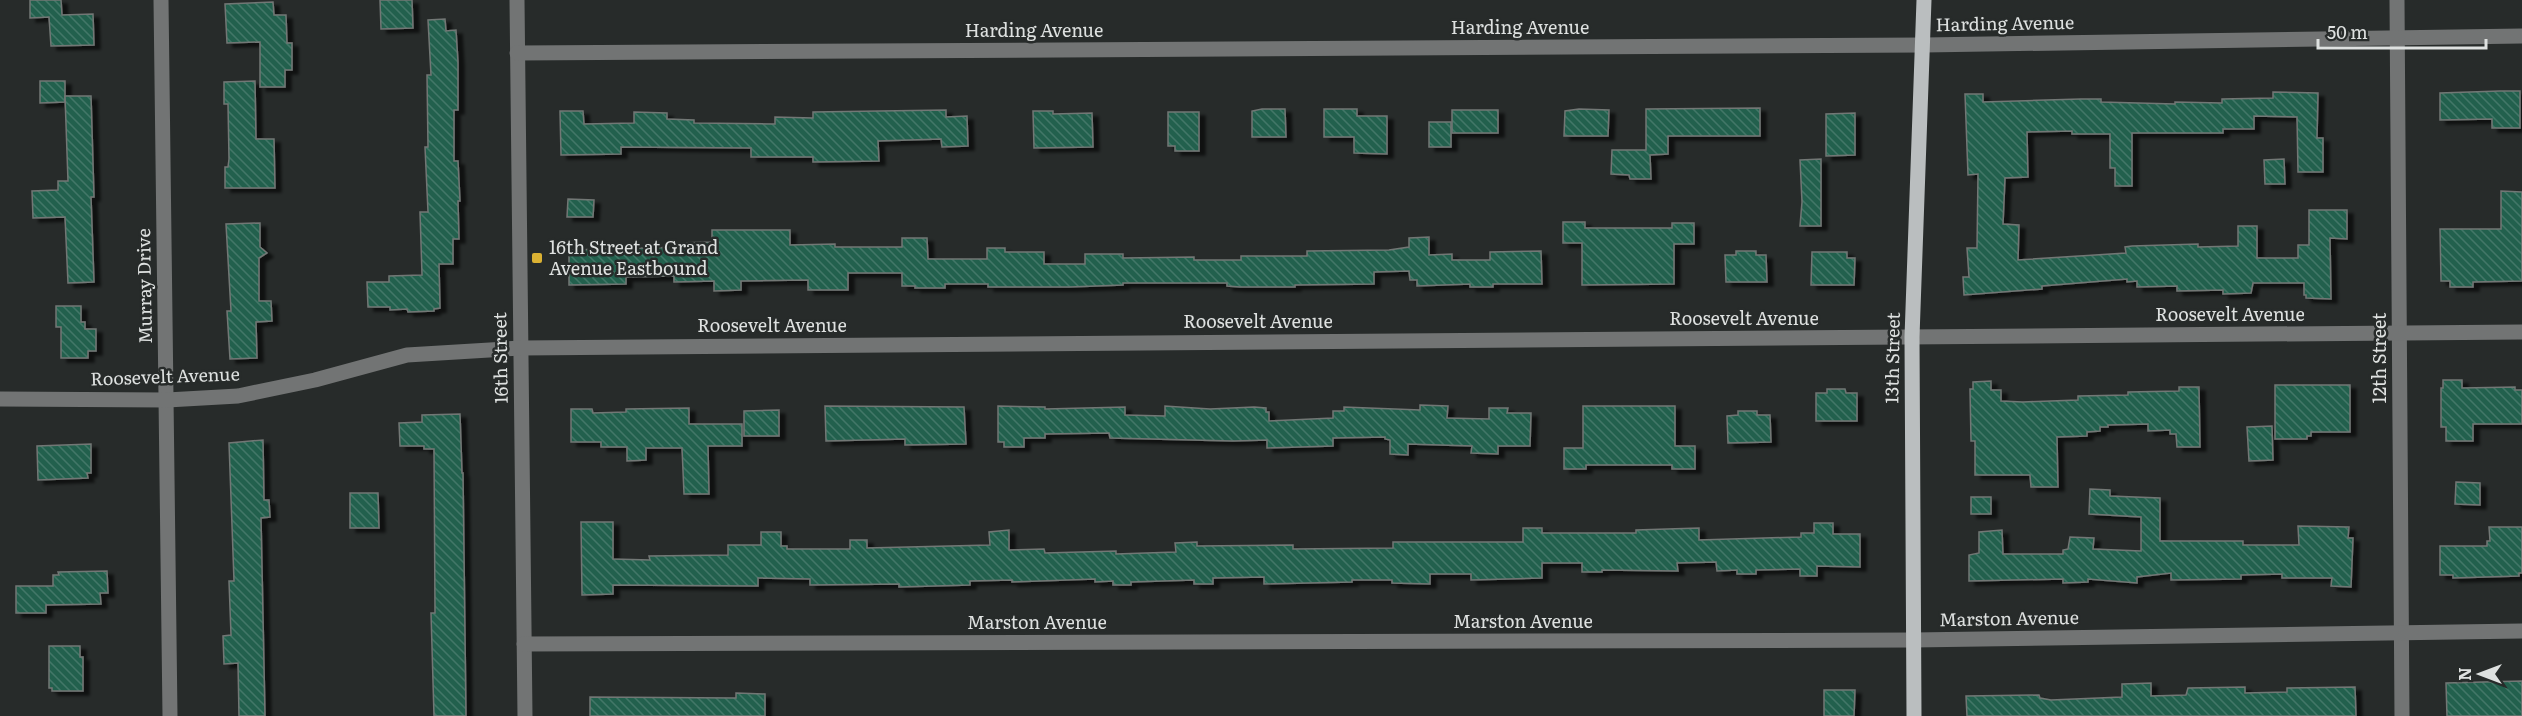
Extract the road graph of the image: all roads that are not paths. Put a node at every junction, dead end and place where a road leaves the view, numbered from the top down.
1 (161, 0) edge
2 (517, 0) edge
3 (1924, 0) edge
4 (2397, 0) edge
5 (2522, 36) edge
6 (2397, 37) junction
7 (1924, 45) junction
8 (517, 53) junction
9 (2522, 332) edge
10 (2399, 333) junction
11 (1912, 337) junction
12 (521, 348) junction
13 (0, 399) edge
14 (167, 400) junction
15 (2522, 631) edge
16 (2401, 632) junction
17 (1913, 640) junction
18 (524, 644) junction
19 (171, 716) edge
20 (525, 716) edge
21 (1914, 716) edge
22 (2402, 716) edge

1 - 14 street, Murray Drive
2 - 8 street, 16th Street
3 - 7 main road, 13th Street
4 - 6 street, 12th Street
5 - 6 street, Harding Avenue
6 - 7 street, Harding Avenue
6 - 10 street, 12th Street
7 - 8 street, Harding Avenue
7 - 11 main road, 13th Street
8 - 12 street, 16th Street
9 - 10 street, Roosevelt Avenue
10 - 11 street, Roosevelt Avenue
10 - 16 street, 12th Street
11 - 12 street, Roosevelt Avenue
11 - 17 main road, 13th Street
12 - 14 street, Roosevelt Avenue
12 - 18 street, 16th Street
13 - 14 street, Roosevelt Avenue
14 - 19 street, Murray Drive
15 - 16 street, Marston Avenue
16 - 17 street, Marston Avenue
16 - 22 street, 12th Street
17 - 18 street, Marston Avenue
17 - 21 main road, 13th Street
18 - 20 street, 16th Street

